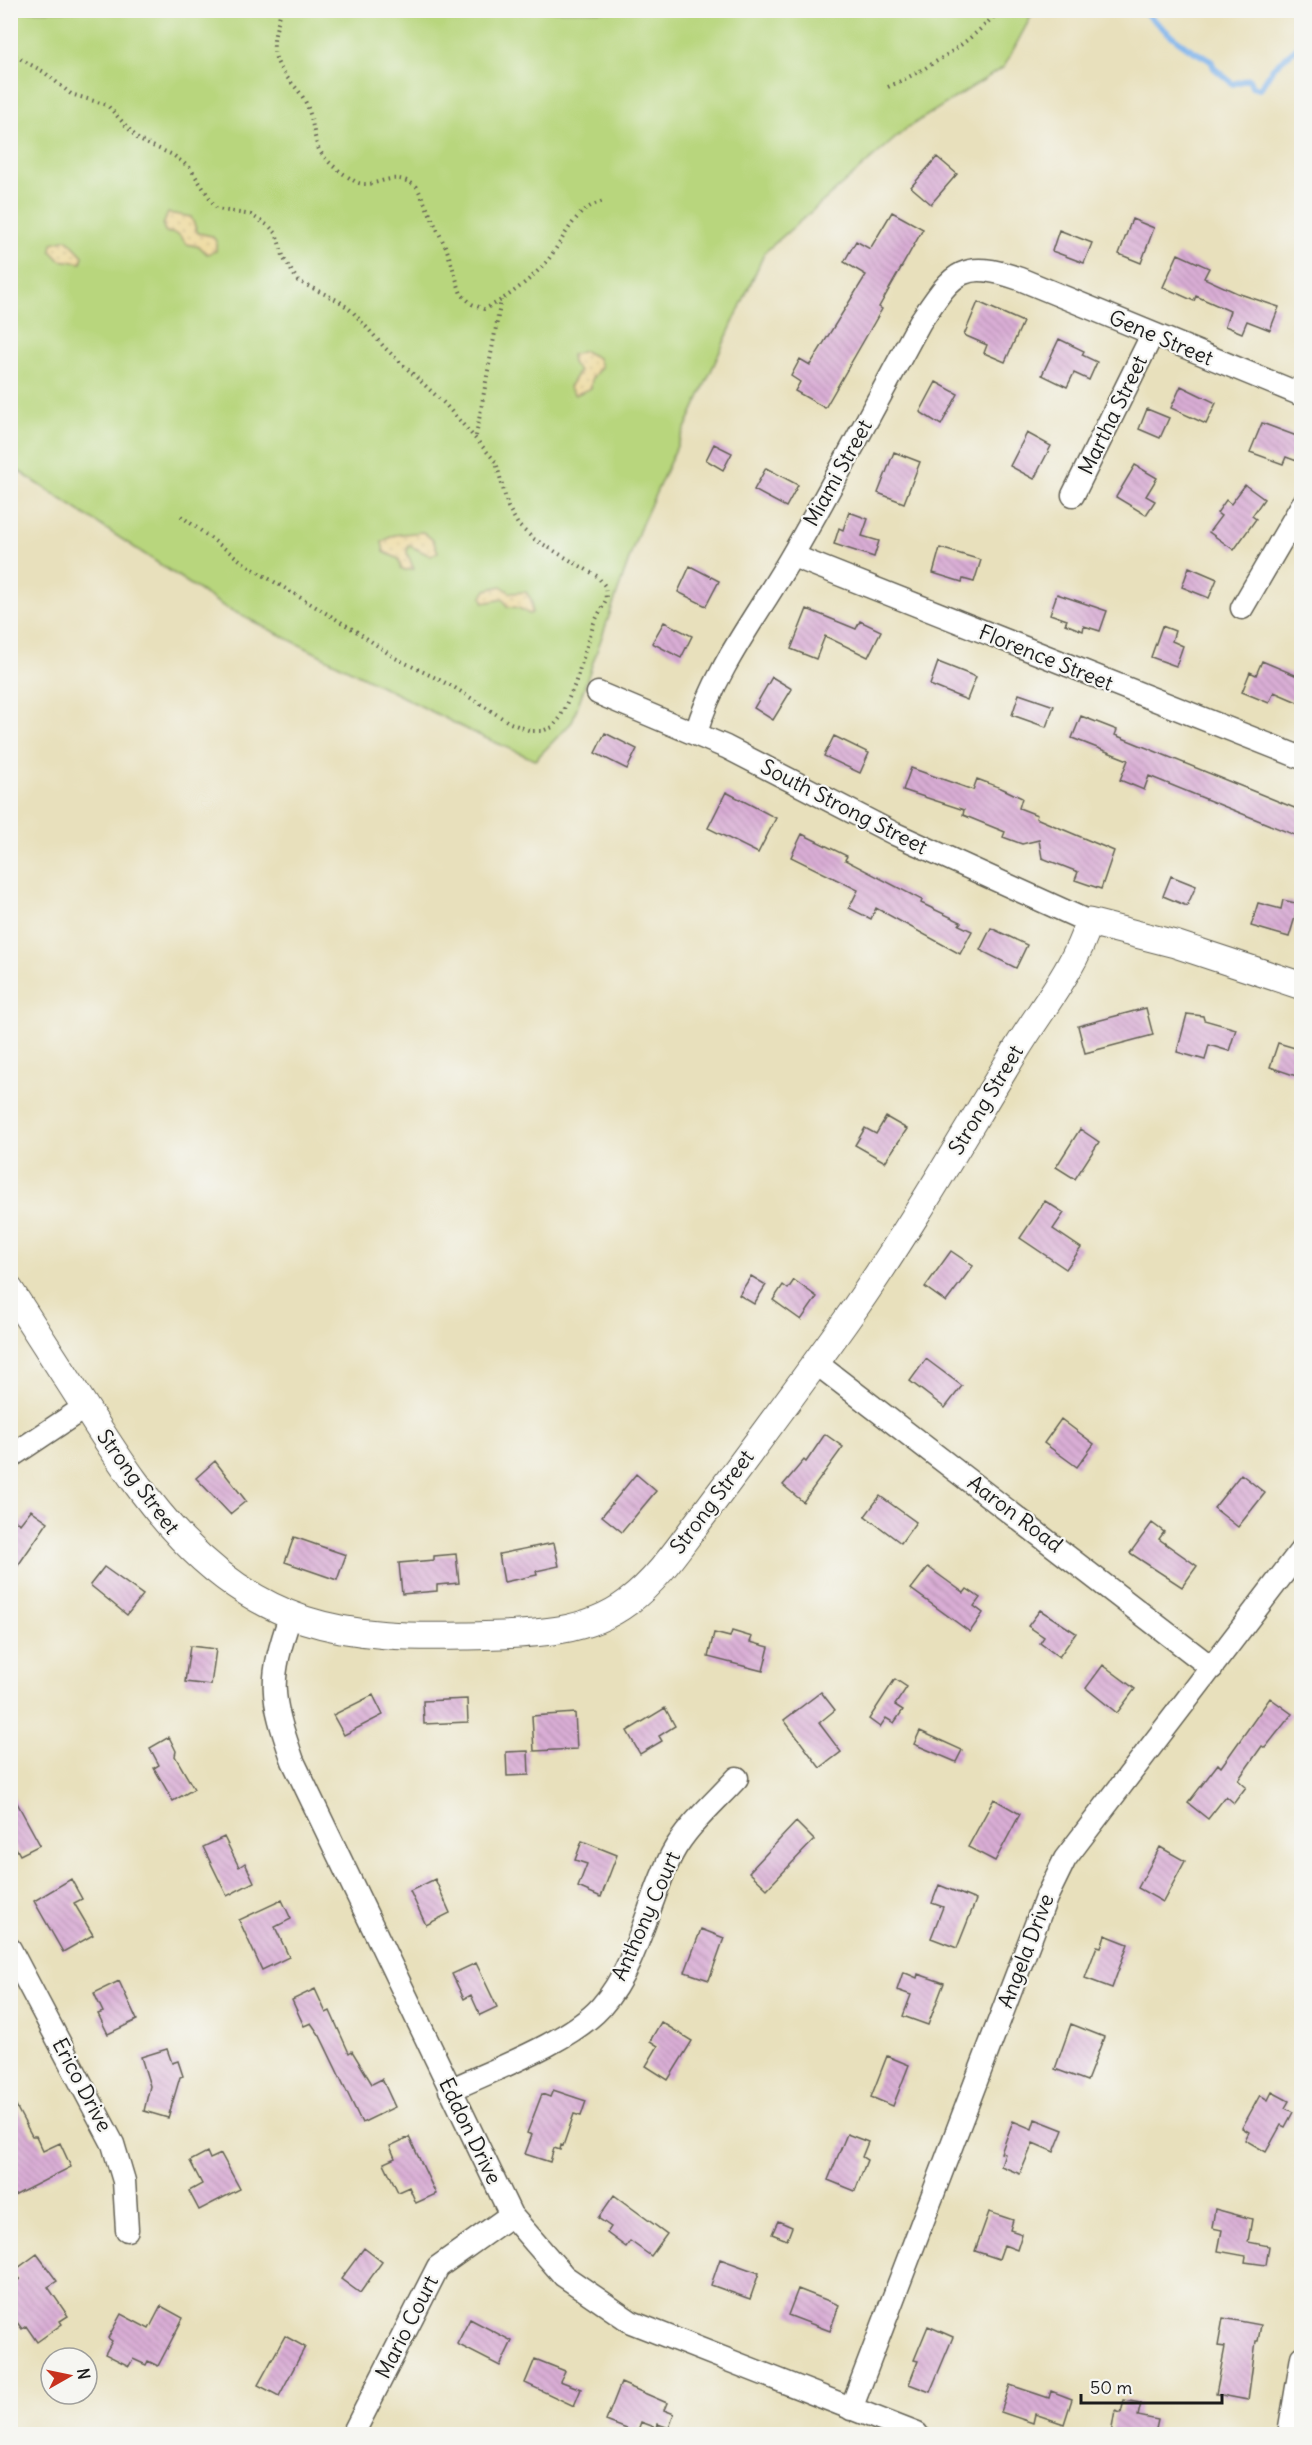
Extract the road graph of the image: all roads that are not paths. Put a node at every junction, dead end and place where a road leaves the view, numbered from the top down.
1 (1020, 279) joint
2 (1152, 335) junction
3 (1302, 395) edge
4 (1073, 495) dead end
5 (1302, 505) edge
6 (793, 556) junction
7 (1242, 608) dead end
8 (598, 693) dead end
9 (696, 733) junction
10 (1302, 758) edge
11 (1089, 922) junction
12 (1302, 986) edge
13 (10, 1290) edge
14 (816, 1363) junction
15 (85, 1407) junction
16 (10, 1457) edge
17 (1302, 1549) edge
18 (291, 1614) junction
19 (1212, 1668) junction
20 (736, 1778) dead end
21 (10, 1949) edge
22 (450, 2090) junction
23 (511, 2215) junction
24 (127, 2230) dead end
25 (1302, 2357) edge
26 (851, 2409) junction
27 (352, 2434) edge
28 (916, 2434) edge
29 (1289, 2434) edge

1 - 2 street, Gene Street
1 - 6 street, Miami Street
2 - 3 street, Gene Street
2 - 4 street, Martha Street
5 - 7 street
6 - 9 street, Miami Street
6 - 10 street, Florence Street
8 - 9 street, South Strong Street
9 - 11 street, South Strong Street
11 - 12 street
11 - 14 street, Strong Street
13 - 15 street, Strong Street
14 - 18 street, Strong Street
14 - 19 street, Aaron Road
15 - 16 street
15 - 18 street, Strong Street
17 - 19 street, Angela Drive
18 - 22 street, Eddon Drive
19 - 26 street, Angela Drive
20 - 22 street, Anthony Court
21 - 24 street, Erico Drive
22 - 23 street, Eddon Drive
23 - 26 street, Eddon Drive
23 - 27 street, Mario Court
25 - 29 street
26 - 28 street, Eddon Drive

